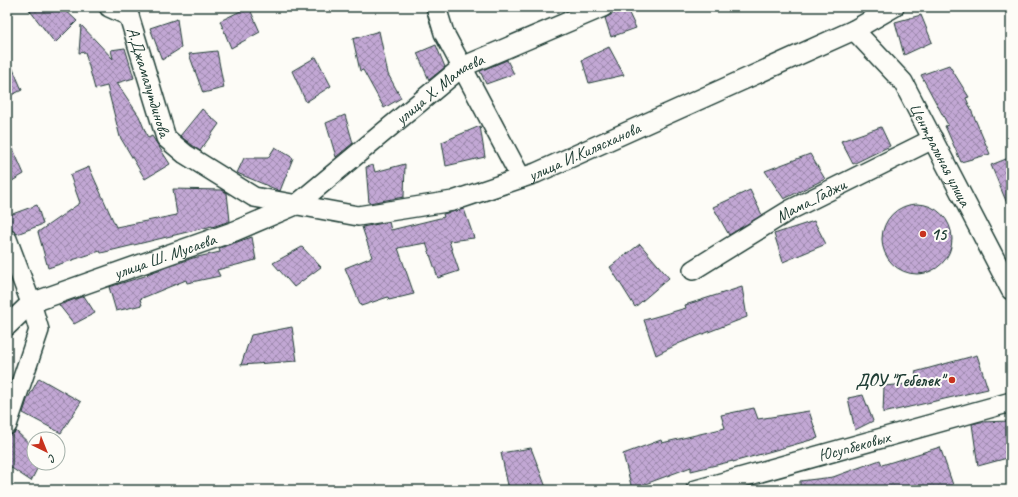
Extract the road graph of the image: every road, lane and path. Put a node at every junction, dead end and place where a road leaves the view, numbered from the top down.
1 (109, 7) edge
2 (436, 7) edge
3 (603, 7) edge
4 (894, 7) edge
5 (133, 11) edge
6 (854, 30) junction
7 (462, 67) junction
8 (933, 139) junction
9 (521, 178) junction
10 (254, 197) joint
11 (296, 205) junction
12 (7, 239) edge
13 (693, 270) dead end
14 (1011, 290) edge
15 (32, 303) junction
16 (7, 326) edge
17 (1011, 402) edge
18 (7, 425) edge
19 (696, 490) edge

1 - 5 street
2 - 7 street
3 - 7 street, улица Х. Мамаева
4 - 6 street, улица И.Килясханова
5 - 10 street, А.Джамалутдинова
6 - 8 street, Центральная улица
6 - 9 street, улица И.Килясханова
7 - 9 street
7 - 11 street, улица Х. Мамаева
8 - 13 street, Мама_Гаджи
8 - 14 street, Центральная улица
9 - 11 street, улица И.Килясханова
10 - 11 street, улица И.Килясханова
11 - 15 street, улица Ш. Мусаева
12 - 15 street
15 - 16 street
15 - 18 street
17 - 19 street, Юсупбековых

